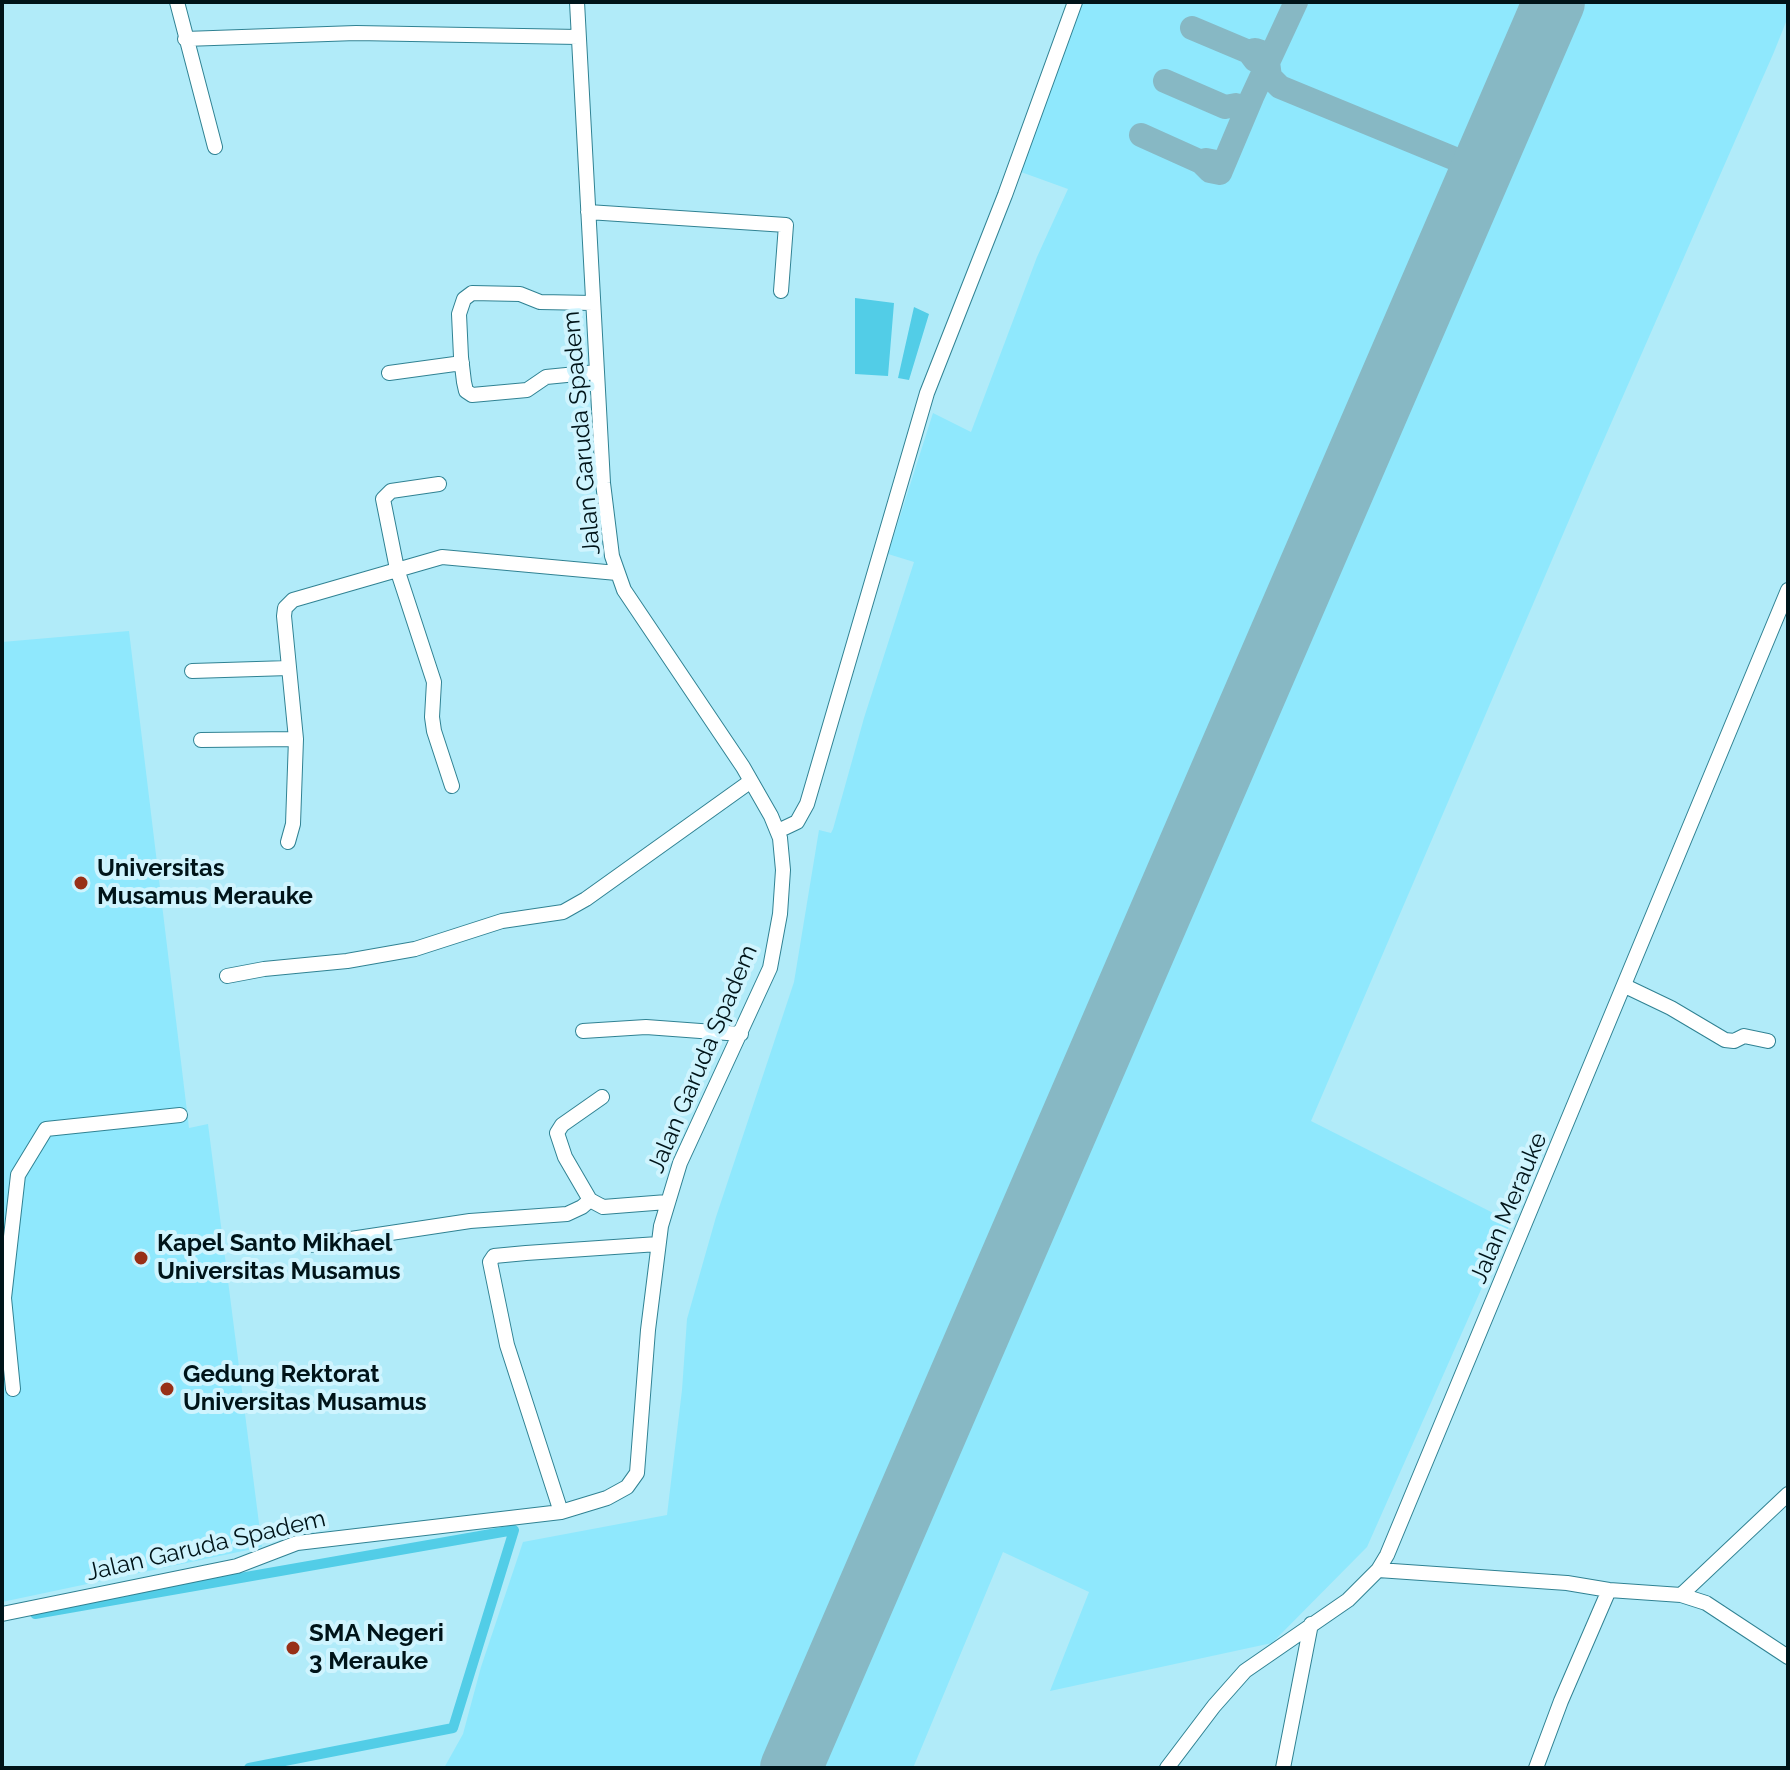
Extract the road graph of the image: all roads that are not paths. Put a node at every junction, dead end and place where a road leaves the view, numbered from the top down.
1 (177, 2) edge
2 (577, 2) edge
3 (1075, 2) edge
4 (578, 37) junction
5 (185, 39) junction
6 (215, 147) dead end
7 (588, 212) junction
8 (781, 291) dead end
9 (593, 303) junction
10 (462, 363) junction
11 (597, 372) junction
12 (389, 373) dead end
13 (439, 484) dead end
14 (397, 569) junction
15 (617, 573) junction
16 (1788, 590) edge
17 (289, 668) junction
18 (192, 671) dead end
19 (296, 739) junction
20 (201, 740) dead end
21 (751, 781) junction
22 (452, 786) dead end
23 (778, 831) junction
24 (288, 842) dead end
25 (227, 976) dead end
26 (1625, 986) junction
27 (583, 1031) dead end
28 (741, 1034) junction
29 (1768, 1041) dead end
30 (602, 1097) dead end
31 (180, 1115) dead end
32 (590, 1200) junction
33 (667, 1202) junction
34 (658, 1244) junction
35 (311, 1245) dead end
36 (13, 1389) dead end
37 (1788, 1494) edge
38 (561, 1512) junction
39 (1378, 1570) junction
40 (1609, 1590) junction
41 (1681, 1595) junction
42 (2, 1614) edge
43 (1311, 1624) junction
44 (1788, 1657) edge
45 (1167, 1768) edge
46 (1283, 1768) edge
47 (1536, 1768) edge

1 - 5 street
2 - 4 street, Jalan Garuda Spadem
3 - 23 street
4 - 5 street
4 - 7 street, Jalan Garuda Spadem
5 - 6 street
7 - 8 street
7 - 9 street, Jalan Garuda Spadem
9 - 10 street
9 - 11 street, Jalan Garuda Spadem
10 - 11 street
10 - 12 street
11 - 15 street, Jalan Garuda Spadem
13 - 14 street
14 - 15 street
14 - 17 street
14 - 22 street
15 - 21 street, Jalan Garuda Spadem
16 - 26 street, Jalan Merauke
17 - 18 street
17 - 19 street
19 - 20 street
19 - 24 street
21 - 23 street, Jalan Garuda Spadem
21 - 25 street
23 - 28 street, Jalan Garuda Spadem
26 - 29 street
26 - 39 street, Jalan Merauke
27 - 28 street
28 - 33 street, Jalan Garuda Spadem
30 - 32 street
31 - 36 street
32 - 33 street
32 - 35 street
33 - 34 street, Jalan Garuda Spadem
34 - 38 street, Jalan Garuda Spadem
34 - 38 street
37 - 41 street
38 - 42 street, Jalan Garuda Spadem
39 - 40 street
39 - 43 street, Jalan Merauke
40 - 41 street
40 - 47 street
41 - 44 street
43 - 45 street, Jalan Merauke
43 - 46 street

